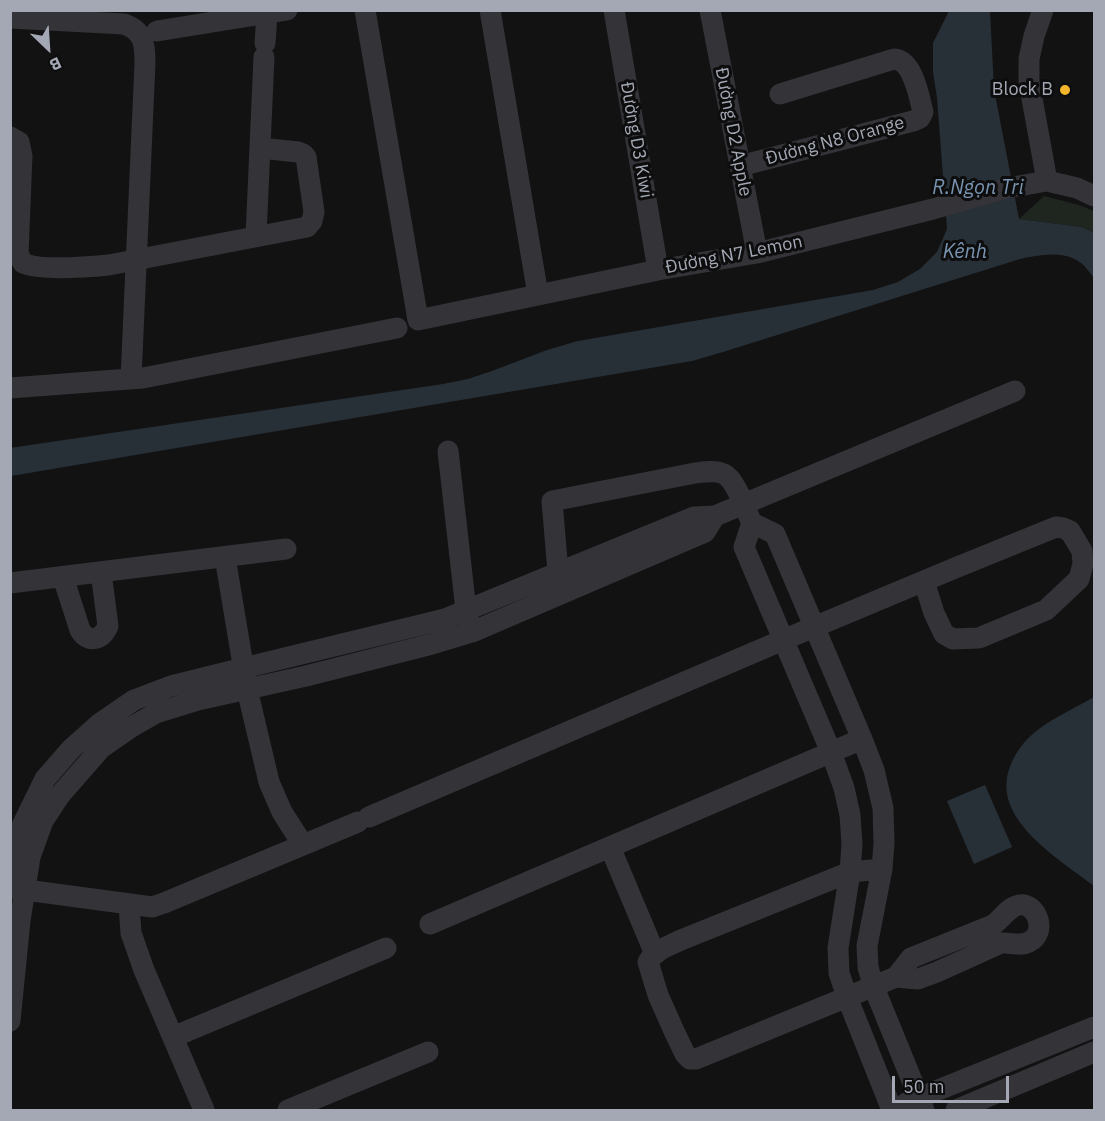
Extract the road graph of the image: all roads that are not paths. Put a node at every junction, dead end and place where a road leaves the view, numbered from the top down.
1 (365, 10) edge
2 (490, 10) edge
3 (614, 10) edge
4 (710, 10) edge
5 (1043, 10) edge
6 (277, 12) edge
7 (10, 18) edge
8 (157, 31) dead end
9 (780, 94) dead end
10 (10, 137) edge
11 (260, 148) junction
12 (740, 166) junction
13 (1047, 181) junction
14 (1095, 196) edge
15 (256, 237) junction
16 (757, 253) junction
17 (136, 260) junction
18 (658, 270) junction
19 (538, 295) junction
20 (397, 328) dead end
21 (131, 379) junction
22 (10, 388) edge
23 (1016, 391) dead end
24 (448, 451) dead end
25 (747, 514) junction
26 (715, 516) junction
27 (286, 549) dead end
28 (225, 557) junction
29 (101, 572) junction
30 (558, 572) junction
31 (63, 577) junction
32 (924, 581) junction
33 (10, 583) edge
34 (466, 610) junction
35 (815, 628) junction
36 (471, 632) junction
37 (783, 640) junction
38 (244, 668) junction
39 (247, 689) junction
40 (862, 739) junction
41 (831, 752) junction
42 (303, 845) junction
43 (610, 847) junction
44 (882, 869) junction
45 (10, 871) edge
46 (850, 872) junction
47 (18, 889) edge
48 (129, 904) junction
49 (430, 924) dead end
50 (386, 948) dead end
51 (655, 954) junction
52 (896, 977) junction
53 (873, 985) junction
54 (847, 997) junction
55 (10, 1021) edge
56 (1095, 1027) edge
57 (173, 1037) junction
58 (428, 1052) dead end
59 (1095, 1052) edge
60 (921, 1104) edge
61 (204, 1110) edge
62 (288, 1110) edge
63 (890, 1110) edge
64 (956, 1110) edge

1 - 19 street, Đường N7 Lemon
2 - 19 street
3 - 18 street, Đường D3 Kiwi
4 - 12 street, Đường D2 Apple
5 - 13 street
6 - 8 street
6 - 11 street
7 - 17 street
9 - 12 street, Đường N8 Orange
10 - 17 street
11 - 15 street
11 - 15 street
12 - 16 street, Đường D2 Apple
13 - 14 street
13 - 16 street, Đường N7 Lemon
15 - 17 street
16 - 18 street, Đường N7 Lemon
17 - 21 street
18 - 19 street, Đường N7 Lemon
20 - 21 street
21 - 22 street
23 - 25 street
24 - 34 street
25 - 26 street
25 - 30 street
25 - 35 street
25 - 37 street
26 - 30 street
26 - 36 street
27 - 28 street
28 - 29 street
28 - 38 street
29 - 31 street
29 - 31 street
30 - 34 street
31 - 33 street
32 - 32 street
32 - 35 street
34 - 36 street
34 - 38 street
35 - 37 street
35 - 40 street
36 - 39 street
37 - 41 street
37 - 42 street
38 - 39 street
38 - 45 street
39 - 42 street
39 - 47 street
40 - 41 street
40 - 44 street
41 - 43 street
41 - 46 street
42 - 48 street
43 - 49 street
43 - 51 street
44 - 46 street
44 - 53 street
46 - 51 street
46 - 54 street
47 - 48 street
47 - 55 street
48 - 57 street
50 - 57 street
51 - 54 street
52 - 52 street
52 - 53 street
53 - 54 street
53 - 60 street
54 - 63 street
56 - 60 street
57 - 61 street
58 - 62 street
59 - 64 street
60 - 63 street

